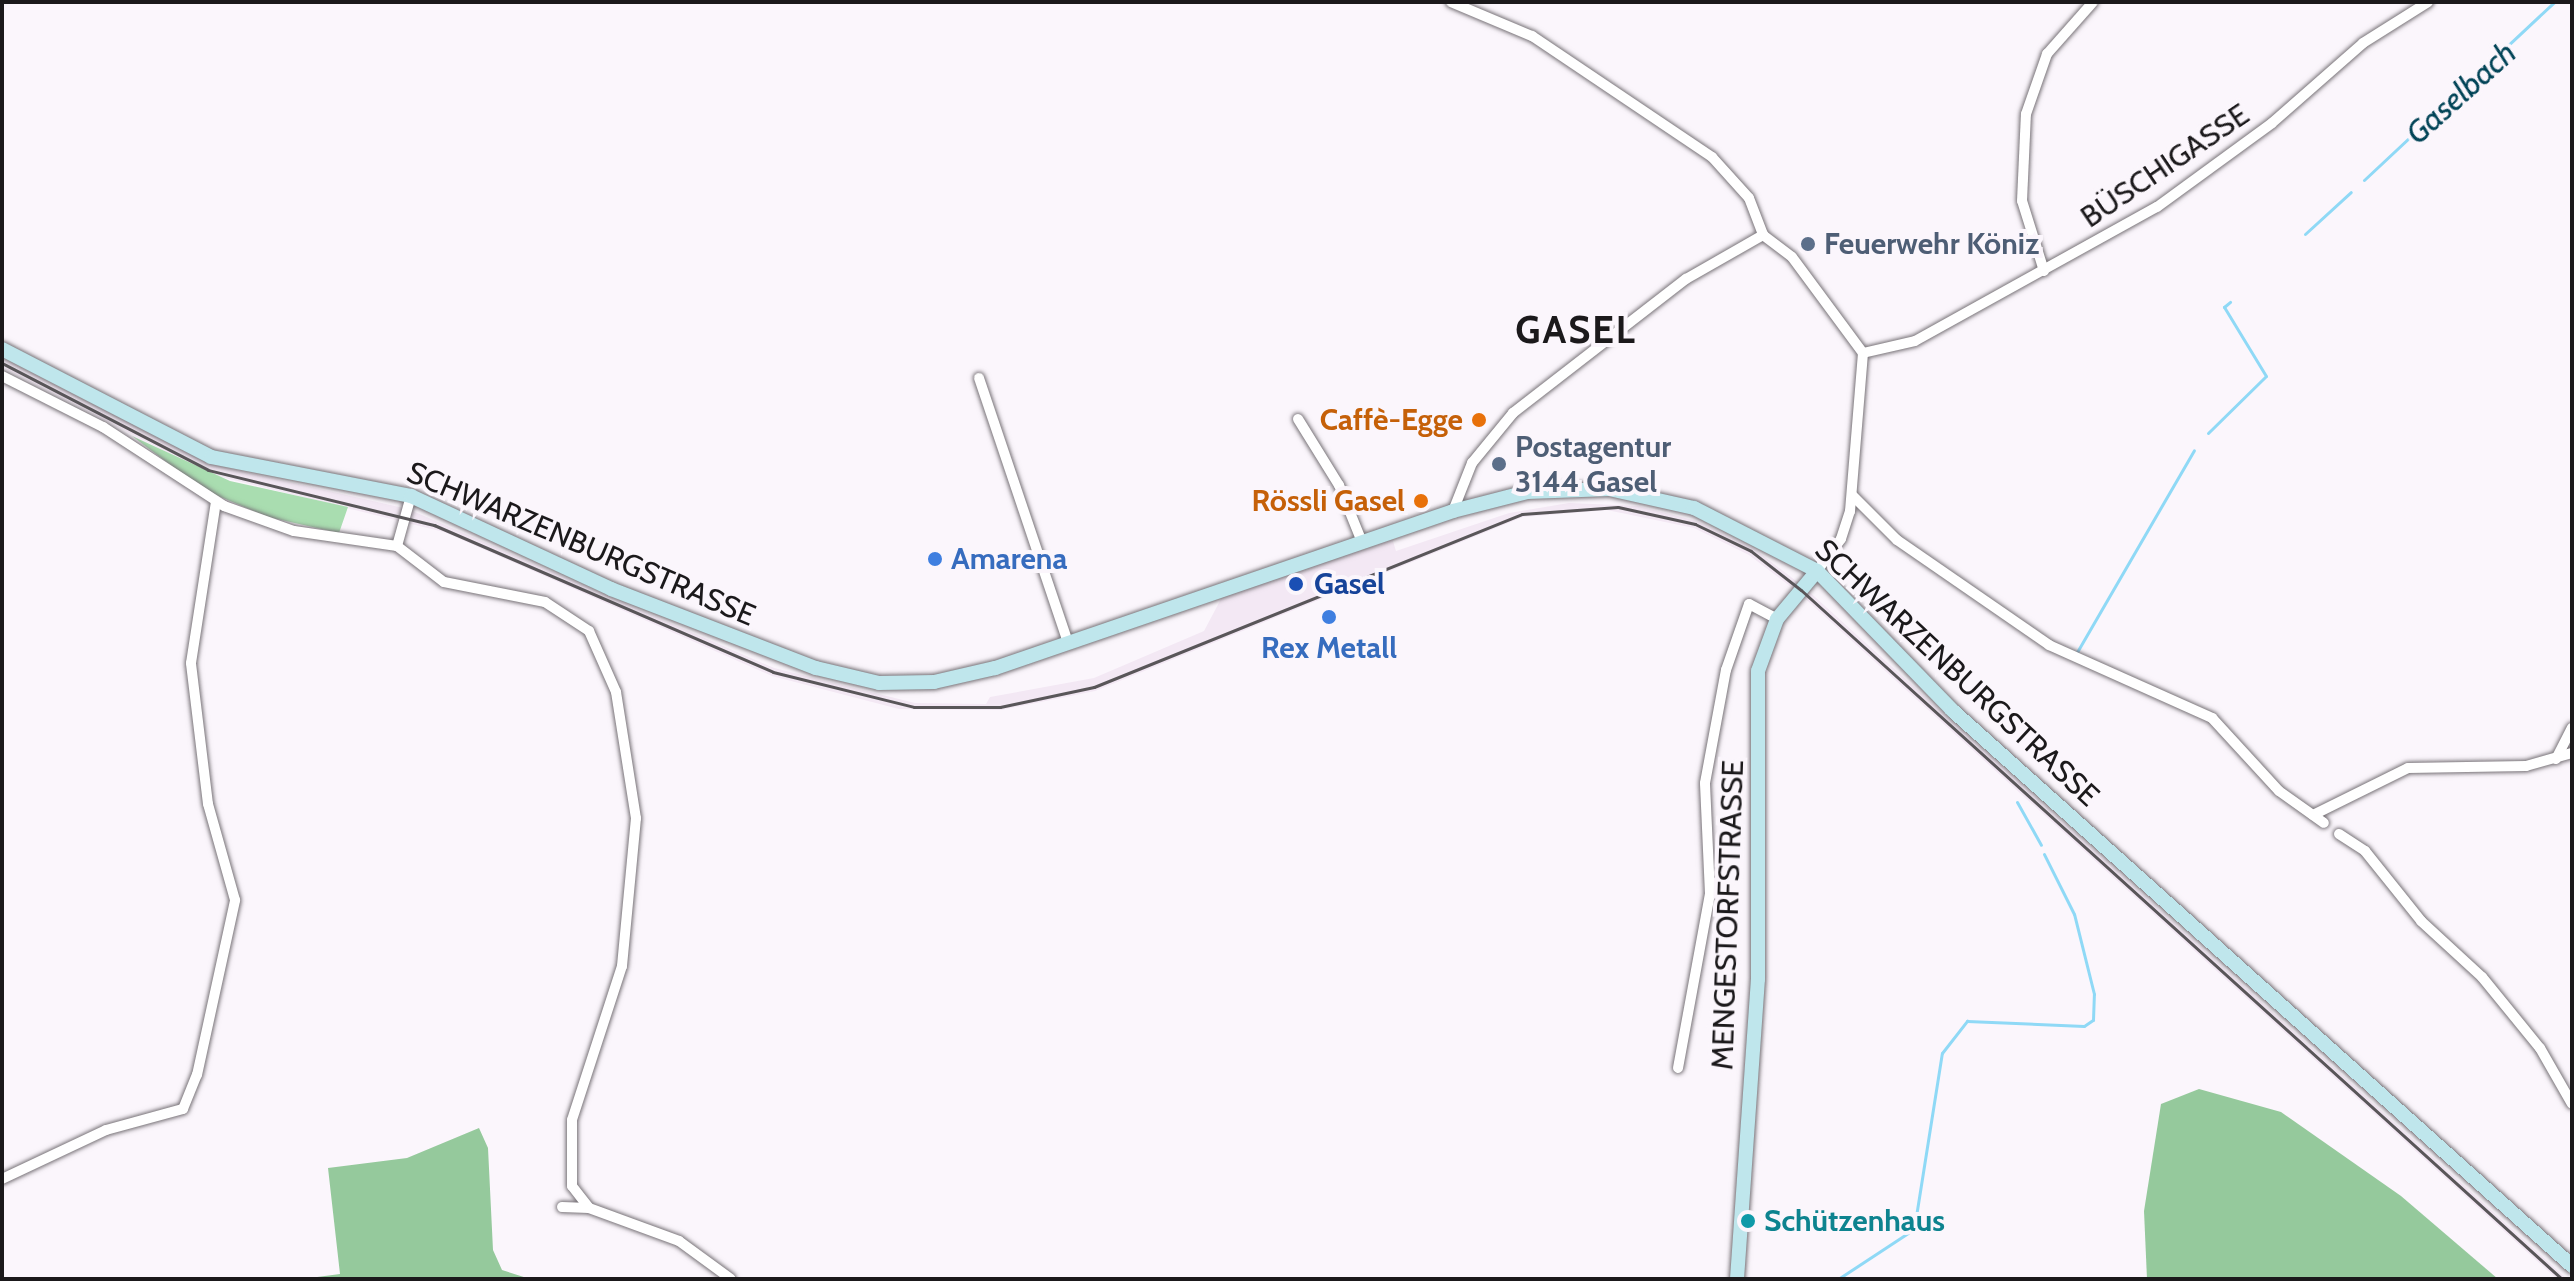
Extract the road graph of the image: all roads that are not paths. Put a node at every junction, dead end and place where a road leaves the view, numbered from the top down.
1 (1451, 2) edge
2 (2093, 2) edge
3 (2428, 2) edge
4 (1763, 235) junction
5 (2044, 271) junction
6 (2, 349) edge
7 (1863, 353) junction
8 (2, 376) edge
9 (979, 378) dead end
10 (1298, 419) dead end
11 (1852, 495) junction
12 (411, 496) junction
13 (216, 502) junction
14 (1453, 511) junction
15 (1362, 542) junction
16 (397, 546) junction
17 (1817, 571) junction
18 (1777, 619) junction
19 (1068, 643) junction
20 (2572, 728) edge
21 (2572, 753) edge
22 (2556, 759) junction
23 (2313, 815) junction
24 (2324, 823) dead end
25 (2339, 834) dead end
26 (1678, 1068) dead end
27 (2572, 1104) edge
28 (2, 1179) edge
29 (572, 1186) junction
30 (589, 1208) junction
31 (2572, 1266) edge
32 (731, 1279) edge
33 (1737, 1279) edge

1 - 4 street
2 - 5 street
3 - 5 street, BÜSCHIGASSE
4 - 7 street
4 - 14 street
5 - 7 street, BÜSCHIGASSE
6 - 12 main road, SCHWARZENBURGSTRASSE
7 - 11 street
8 - 13 street
9 - 19 street
10 - 15 street
11 - 17 street
11 - 23 street
12 - 16 street
12 - 19 main road, SCHWARZENBURGSTRASSE
13 - 16 street
13 - 28 street
14 - 15 main road, SCHWARZENBURGSTRASSE
14 - 17 main road, SCHWARZENBURGSTRASSE
15 - 19 main road, SCHWARZENBURGSTRASSE
16 - 29 street
17 - 18 main road, MENGESTORFSTRASSE
17 - 31 main road, SCHWARZENBURGSTRASSE
18 - 26 street
18 - 33 main road, MENGESTORFSTRASSE
20 - 22 street
21 - 22 street
22 - 23 street
23 - 24 street
25 - 27 street
29 - 30 street
29 - 30 street
30 - 32 street

